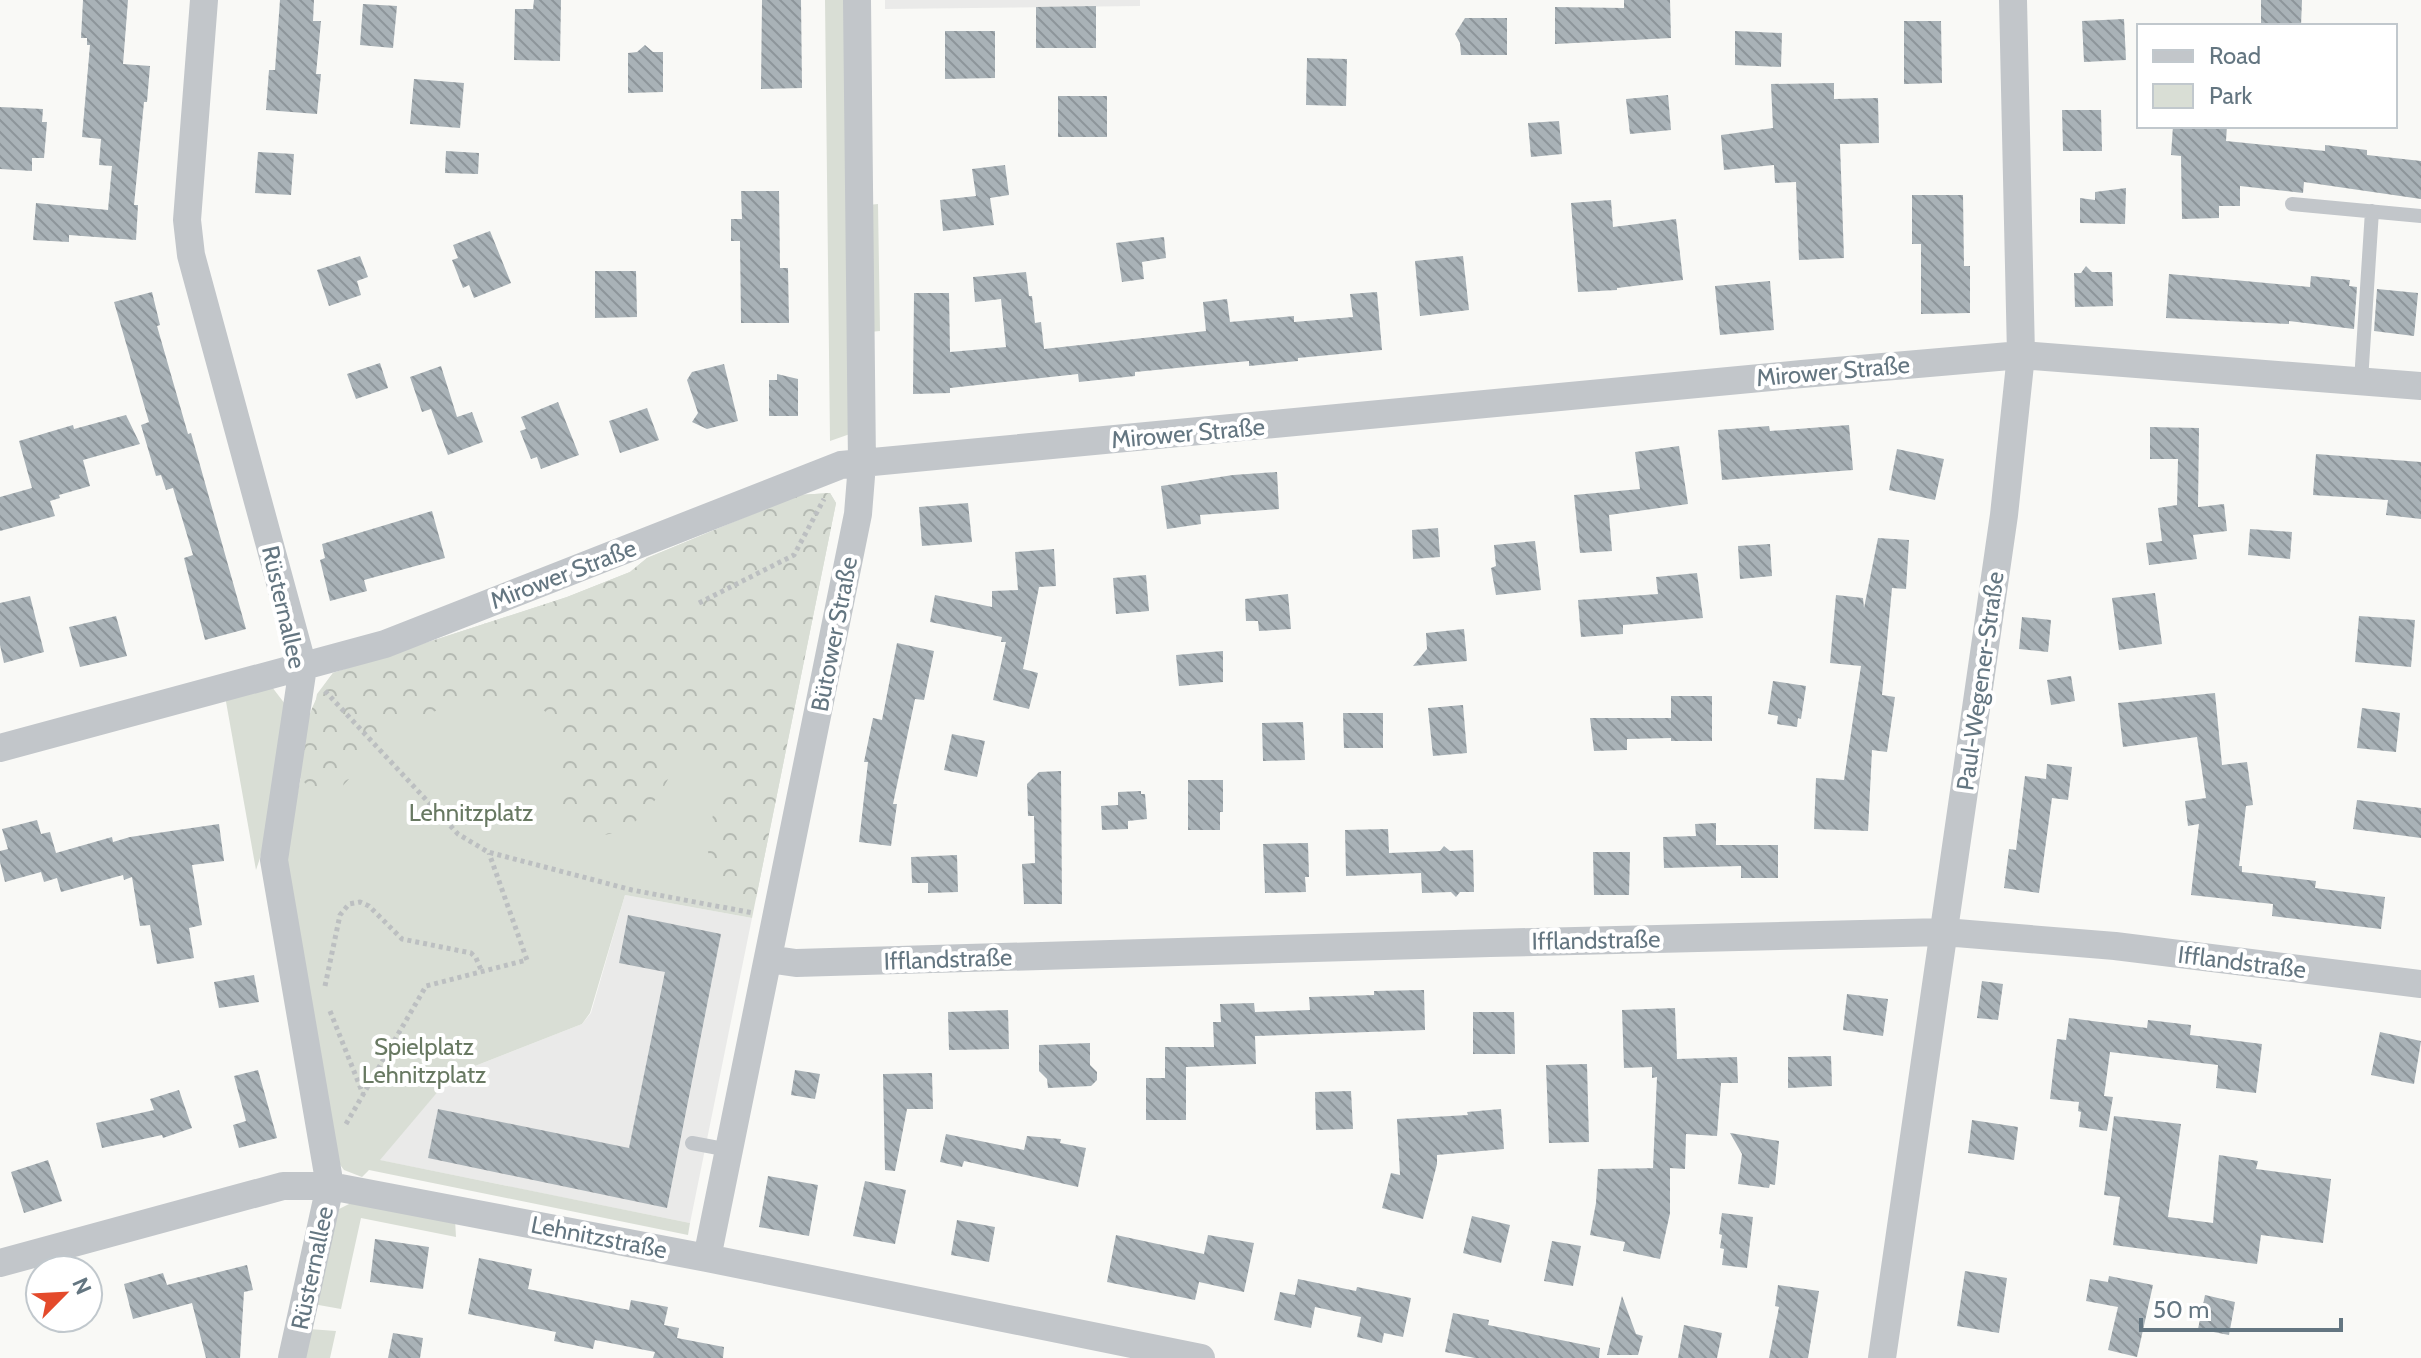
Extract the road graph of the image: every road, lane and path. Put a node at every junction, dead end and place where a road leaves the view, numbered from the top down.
1 (204, 0) edge
2 (857, 0) edge
3 (2013, 0) edge
4 (2292, 204) dead end
5 (2372, 211) junction
6 (2421, 216) edge
7 (2021, 355) junction
8 (2361, 381) junction
9 (2421, 386) edge
10 (862, 464) junction
11 (818, 474) junction
12 (699, 603) dead end
13 (303, 667) junction
14 (0, 748) edge
15 (488, 852) junction
16 (777, 917) junction
17 (1944, 932) junction
18 (768, 959) junction
19 (482, 972) junction
20 (2421, 984) edge
21 (323, 994) dead end
22 (329, 1009) dead end
23 (363, 1094) junction
24 (343, 1128) dead end
25 (692, 1143) dead end
26 (729, 1150) junction
27 (330, 1186) junction
28 (707, 1258) junction
29 (0, 1263) edge
30 (292, 1358) edge
31 (1201, 1358) edge
32 (1882, 1358) edge

1 - 13 street, Rüsternallee
2 - 10 street, Bütower Straße
3 - 7 street, Paul-Wegener-Straße
4 - 5 lane
5 - 6 lane
5 - 8 lane
7 - 8 street, Mirower Straße
7 - 10 street, Mirower Straße
7 - 17 street, Paul-Wegener-Straße
8 - 9 street, Mirower Straße
10 - 11 street, Mirower Straße
10 - 16 street, Bütower Straße
11 - 12 path
11 - 13 street, Mirower Straße
13 - 14 street, Mirower Straße
13 - 15 path
13 - 27 street, Rüsternallee
15 - 16 path
15 - 19 path
16 - 18 street, Bütower Straße
17 - 18 street, Ifflandstraße
17 - 20 street, Ifflandstraße
17 - 32 street, Paul-Wegener-Straße
18 - 26 street, Bütower Straße
19 - 21 path
19 - 23 path
22 - 23 path
23 - 24 path
25 - 26 lane
26 - 28 street, Bütower Straße
27 - 28 street, Lehnitzstraße
27 - 29 street, Lehnitzstraße
27 - 30 street, Rüsternallee
28 - 31 street, Lehnitzstraße

